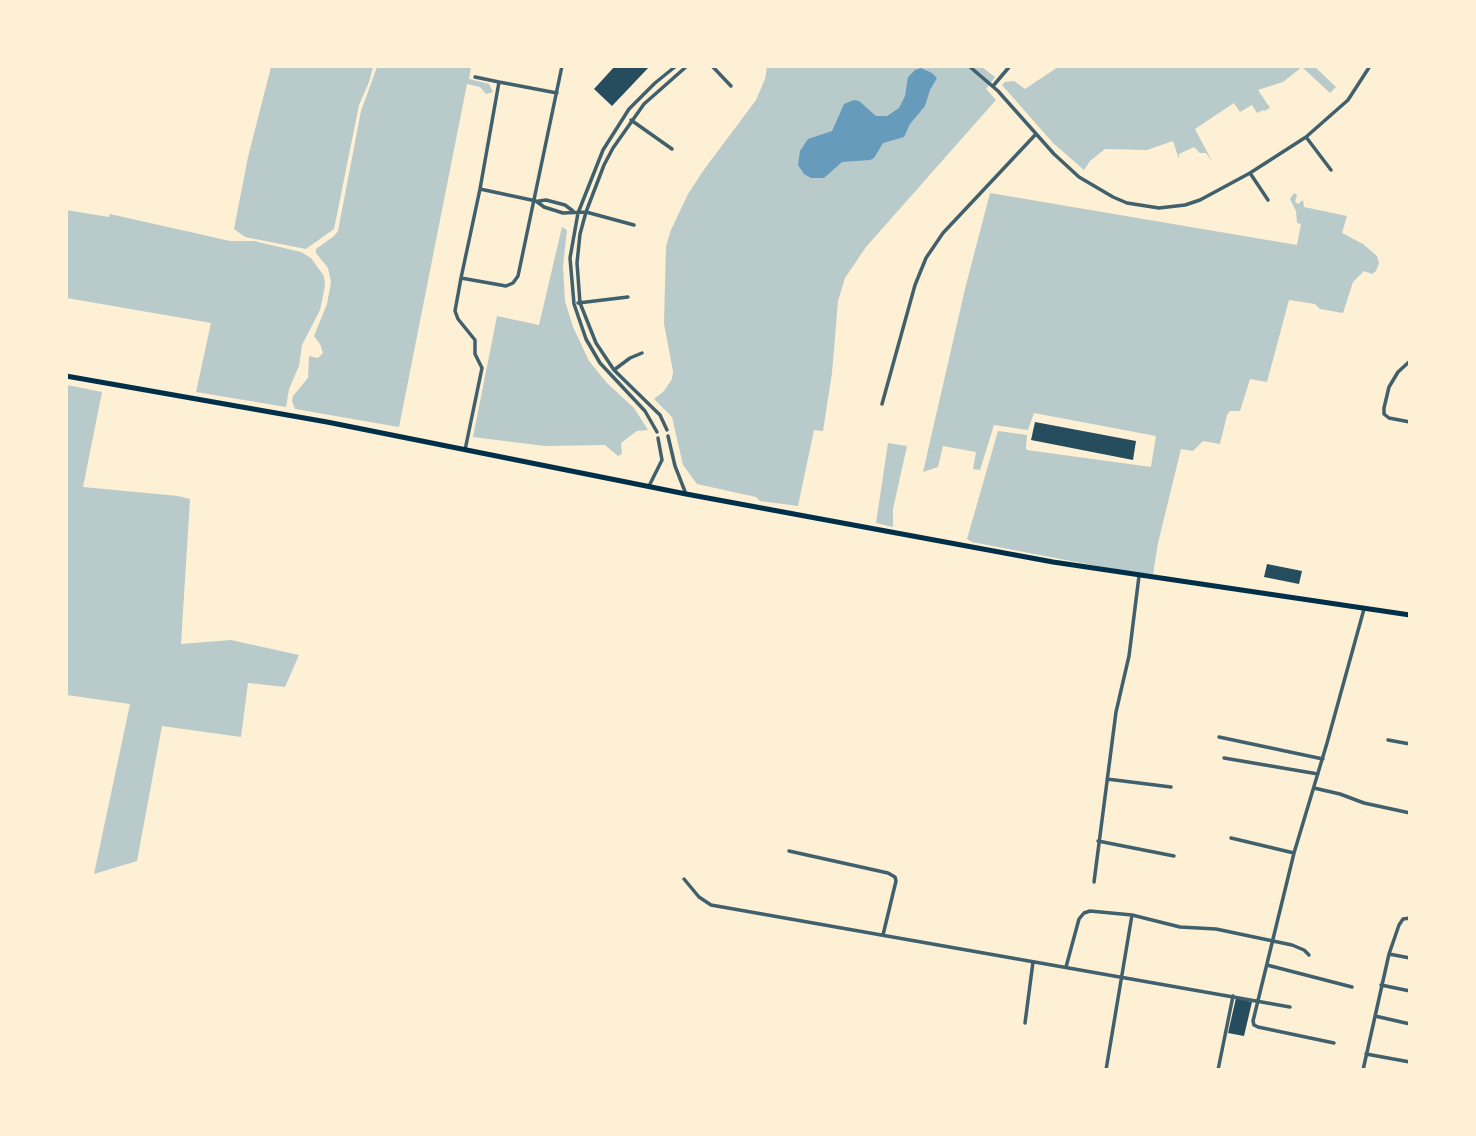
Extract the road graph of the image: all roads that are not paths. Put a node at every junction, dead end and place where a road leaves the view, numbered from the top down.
1 (562, 66) edge
2 (676, 66) edge
3 (687, 66) edge
4 (712, 66) edge
5 (969, 66) edge
6 (1010, 66) edge
7 (1370, 66) edge
8 (475, 77) dead end
9 (499, 82) junction
10 (731, 86) dead end
11 (993, 86) junction
12 (557, 93) junction
13 (624, 116) junction
14 (631, 120) junction
15 (1035, 134) junction
16 (1306, 137) junction
17 (672, 149) dead end
18 (1331, 170) dead end
19 (1250, 173) junction
20 (480, 189) junction
21 (1268, 200) dead end
22 (535, 201) junction
23 (577, 212) junction
24 (586, 212) junction
25 (634, 225) dead end
26 (461, 278) junction
27 (628, 297) dead end
28 (580, 303) junction
29 (574, 304) junction
30 (642, 353) dead end
31 (1409, 361) edge
32 (614, 370) junction
33 (609, 374) junction
34 (66, 376) edge
35 (882, 404) dead end
36 (1409, 422) edge
37 (670, 444) junction
38 (660, 446) junction
39 (465, 450) junction
40 (649, 486) junction
41 (686, 494) junction
42 (1139, 576) junction
43 (1364, 609) junction
44 (1409, 615) edge
45 (1219, 737) dead end
46 (1388, 740) dead end
47 (1409, 744) edge
48 (1224, 758) dead end
49 (1323, 759) junction
50 (1318, 774) junction
51 (1107, 779) junction
52 (1171, 787) dead end
53 (1314, 788) junction
54 (1409, 813) edge
55 (1231, 838) dead end
56 (1098, 841) junction
57 (789, 851) dead end
58 (1294, 853) junction
59 (1174, 856) dead end
60 (684, 879) dead end
61 (1094, 882) dead end
62 (1132, 915) junction
63 (1409, 918) edge
64 (883, 935) junction
65 (1271, 942) junction
66 (1389, 954) junction
67 (1309, 956) dead end
68 (1409, 958) edge
69 (1033, 962) junction
70 (1266, 964) junction
71 (1066, 967) junction
72 (1122, 977) junction
73 (1381, 985) junction
74 (1352, 987) dead end
75 (1409, 991) edge
76 (1233, 996) junction
77 (1258, 1000) junction
78 (1290, 1007) dead end
79 (1375, 1016) junction
80 (1025, 1023) dead end
81 (1409, 1024) edge
82 (1334, 1043) dead end
83 (1366, 1054) junction
84 (1409, 1062) edge
85 (1106, 1069) edge
86 (1218, 1069) edge
87 (1363, 1069) edge

1 - 12 street
2 - 13 street
3 - 14 street
4 - 10 street
5 - 11 street
6 - 11 street
7 - 16 street
8 - 9 street
9 - 12 street
9 - 20 street
11 - 15 street
12 - 22 street
13 - 14 street
13 - 23 street
14 - 17 street
14 - 24 street
15 - 19 street
15 - 35 street
16 - 18 street
16 - 19 street
19 - 21 street
20 - 22 street
20 - 26 street
22 - 23 street
22 - 23 street
22 - 26 street
23 - 24 street
23 - 29 street
24 - 25 street
24 - 28 street
26 - 39 street
27 - 28 street
28 - 29 street
28 - 32 street
29 - 33 street
30 - 32 street
31 - 36 street
32 - 33 street
32 - 37 street
33 - 38 street
34 - 39 main road
37 - 38 street
37 - 41 street
38 - 40 street
39 - 40 main road
40 - 41 main road
41 - 42 main road
42 - 43 main road
42 - 51 street
43 - 44 main road
43 - 49 street
45 - 49 street
46 - 47 street
48 - 50 street
49 - 50 street
50 - 53 street
51 - 52 street
51 - 56 street
53 - 54 street
53 - 58 street
55 - 58 street
56 - 59 street
56 - 61 street
57 - 64 street
58 - 65 street
60 - 64 street
62 - 65 street
62 - 71 street
62 - 72 street
63 - 66 street
64 - 69 street
65 - 67 street
65 - 70 street
66 - 68 street
66 - 73 street
69 - 71 street
69 - 80 street
70 - 74 street
70 - 77 street
71 - 72 street
72 - 76 street
72 - 85 street
73 - 75 street
73 - 79 street
76 - 77 street
76 - 86 street
77 - 78 street
77 - 82 street
79 - 81 street
79 - 83 street
83 - 84 street
83 - 87 street

